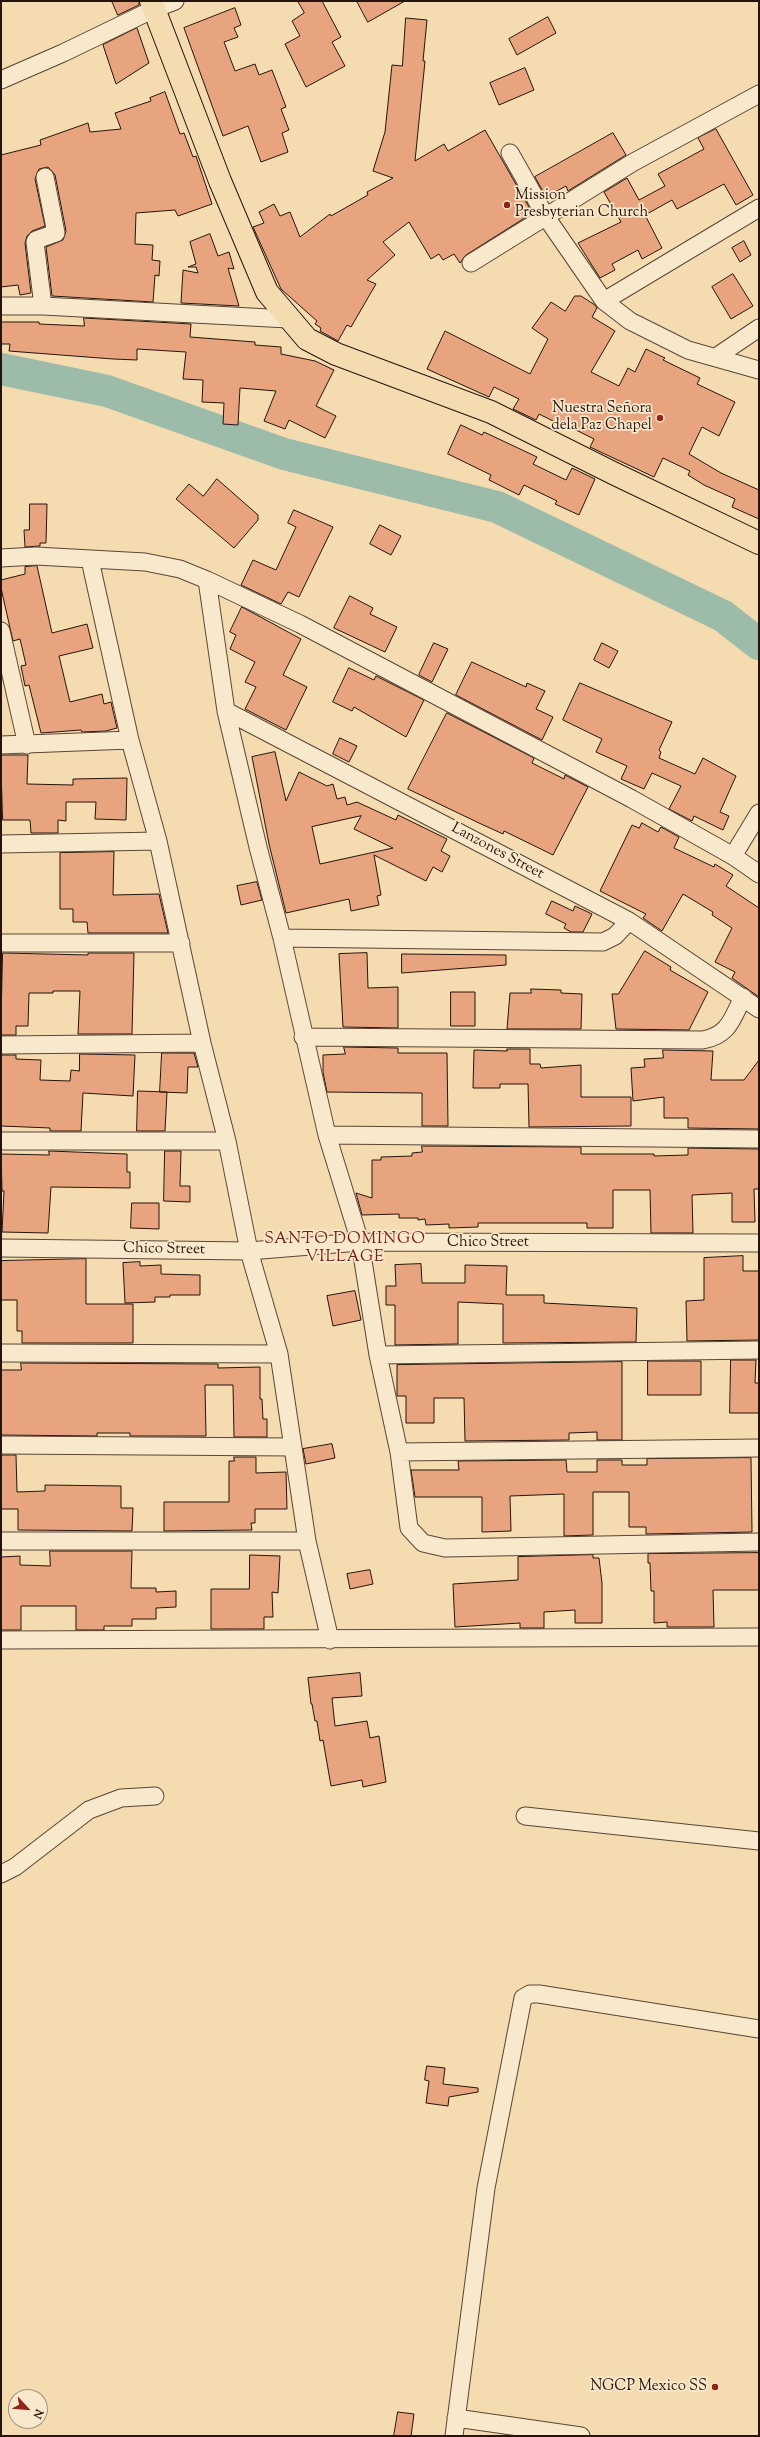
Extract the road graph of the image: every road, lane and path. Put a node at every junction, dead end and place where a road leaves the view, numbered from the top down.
1 (175, 1) edge
2 (153, 5) edge
3 (1, 80) edge
4 (759, 94) edge
5 (510, 153) dead end
6 (45, 177) dead end
7 (759, 208) edge
8 (546, 217) junction
9 (471, 263) dead end
10 (604, 301) junction
11 (1, 306) edge
12 (43, 306) junction
13 (288, 319) junction
14 (759, 328) edge
15 (716, 356) junction
16 (759, 370) edge
17 (759, 543) edge
18 (1, 558) edge
19 (90, 560) junction
20 (207, 580) junction
21 (1, 631) edge
22 (226, 711) junction
23 (130, 740) junction
24 (1, 745) edge
25 (27, 745) junction
26 (759, 813) edge
27 (158, 841) junction
28 (1, 844) edge
29 (733, 856) junction
30 (759, 874) edge
31 (629, 922) junction
32 (282, 938) junction
33 (1, 943) edge
34 (181, 943) junction
35 (743, 997) junction
36 (759, 1008) edge
37 (303, 1037) junction
38 (202, 1043) junction
39 (1, 1045) edge
40 (327, 1135) junction
41 (759, 1139) edge
42 (1, 1141) edge
43 (227, 1141) junction
44 (360, 1242) junction
45 (759, 1243) edge
46 (1, 1248) edge
47 (249, 1251) junction
48 (759, 1350) edge
49 (1, 1353) edge
50 (279, 1354) junction
51 (378, 1355) junction
52 (1, 1445) edge
53 (292, 1447) junction
54 (759, 1448) edge
55 (399, 1452) junction
56 (1, 1541) edge
57 (307, 1541) junction
58 (759, 1542) edge
59 (759, 1637) edge
60 (1, 1640) edge
61 (330, 1640) junction
62 (155, 1796) dead end
63 (525, 1816) dead end
64 (759, 1841) edge
65 (1, 1874) edge
66 (759, 2029) edge
67 (456, 2418) junction
68 (572, 2435) edge
69 (454, 2436) edge

1 - 2 street
2 - 3 street
2 - 13 main road
4 - 8 street
5 - 8 street
6 - 12 street
7 - 10 street
8 - 9 street
8 - 10 street
10 - 15 street
11 - 12 street
12 - 13 street
13 - 17 main road
14 - 15 street
15 - 16 street
18 - 19 street
19 - 20 street
19 - 23 street
20 - 22 street
20 - 29 street
21 - 25 street
22 - 31 street, Lanzones Street
22 - 32 street
23 - 25 street
23 - 27 street
24 - 25 street
26 - 29 street
27 - 28 street
27 - 34 street
29 - 30 street
31 - 32 street
31 - 35 street, Lanzones Street
32 - 37 street
33 - 34 street
34 - 38 street
35 - 36 street, Lanzones Street
35 - 37 street
37 - 40 street
38 - 39 street
38 - 43 street
40 - 41 street
40 - 44 street
42 - 43 street
43 - 47 street
44 - 45 street, Chico Street
44 - 47 street, Chico Street
44 - 51 street
46 - 47 street, Chico Street
47 - 50 street
48 - 51 street
49 - 50 street
50 - 53 street
51 - 55 street
52 - 53 street
53 - 57 street
54 - 55 street
55 - 58 street
56 - 57 street
57 - 61 street
59 - 61 street
60 - 61 street
62 - 65 street
63 - 64 street
66 - 67 street
67 - 68 street
67 - 69 street

